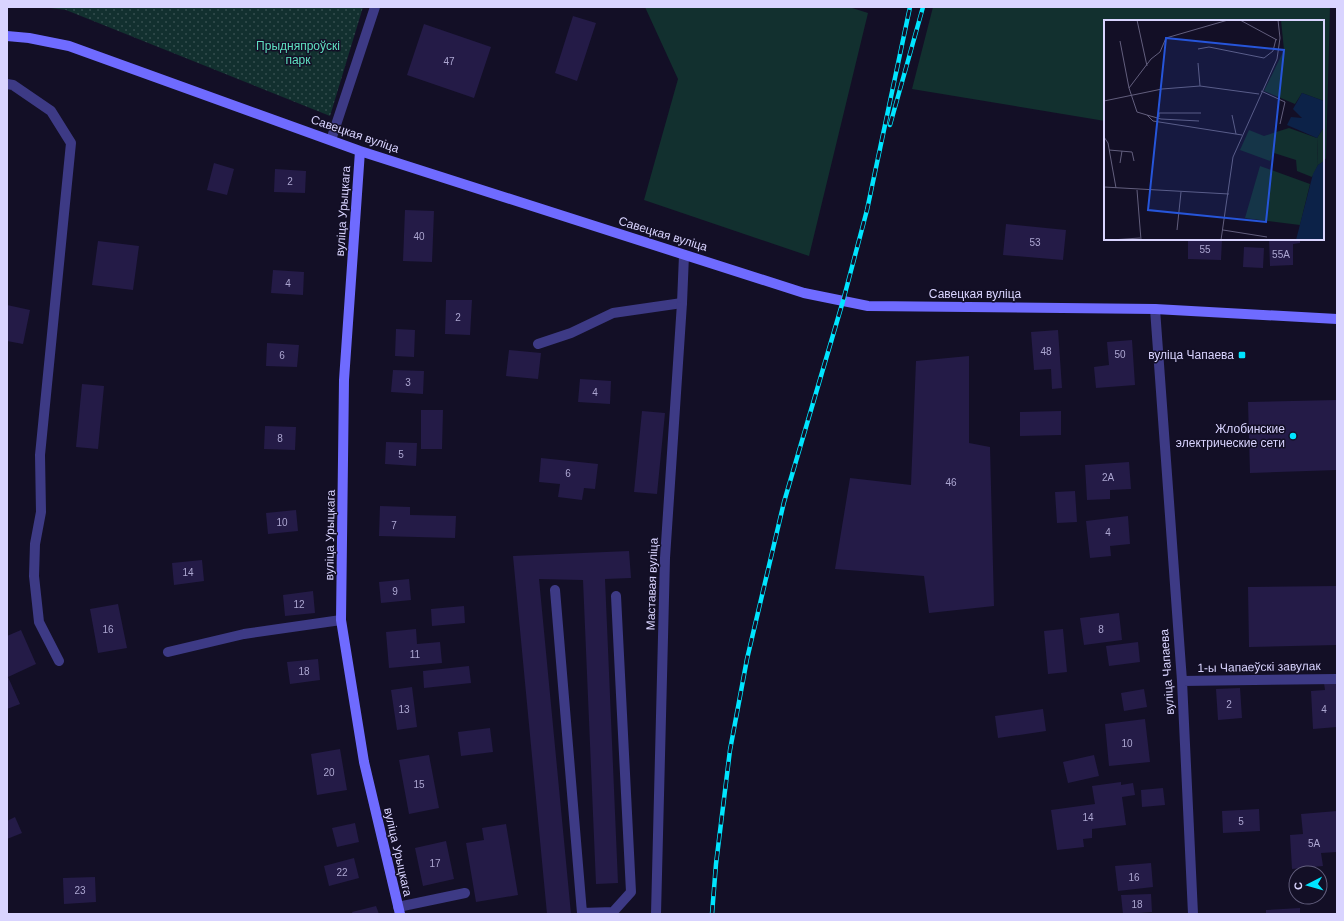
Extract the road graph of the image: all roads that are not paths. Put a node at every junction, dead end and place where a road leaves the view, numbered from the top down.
1 (375, 7) edge
2 (7, 36) edge
3 (7, 84) edge
4 (331, 140) junction
5 (360, 151) junction
6 (684, 255) junction
7 (682, 303) junction
8 (1155, 309) junction
9 (1337, 318) edge
10 (538, 344) dead end
11 (555, 590) dead end
12 (616, 596) dead end
13 (342, 620) junction
14 (168, 652) dead end
15 (59, 661) dead end
16 (1337, 679) edge
17 (1182, 681) junction
18 (465, 893) dead end
19 (399, 911) edge
20 (613, 913) edge
21 (656, 914) edge
22 (1193, 914) edge

1 - 4 street
2 - 4 main road, Савецкая вуліца
3 - 15 street
4 - 5 main road, Савецкая вуліца
5 - 6 main road, Савецкая вуліца
5 - 13 main road, вуліца Урыцкага
6 - 7 street, Маставая вуліца
6 - 8 main road, Савецкая вуліца
7 - 10 street
7 - 21 street, Маставая вуліца
8 - 9 main road, Савецкая вуліца
8 - 17 street, вуліца Чапаева
11 - 20 street
12 - 20 street
13 - 14 street
13 - 19 main road, вуліца Урыцкага
16 - 17 street, 1-ы Чапаеўскі завулак
17 - 22 street, вуліца Чапаева
18 - 19 street

